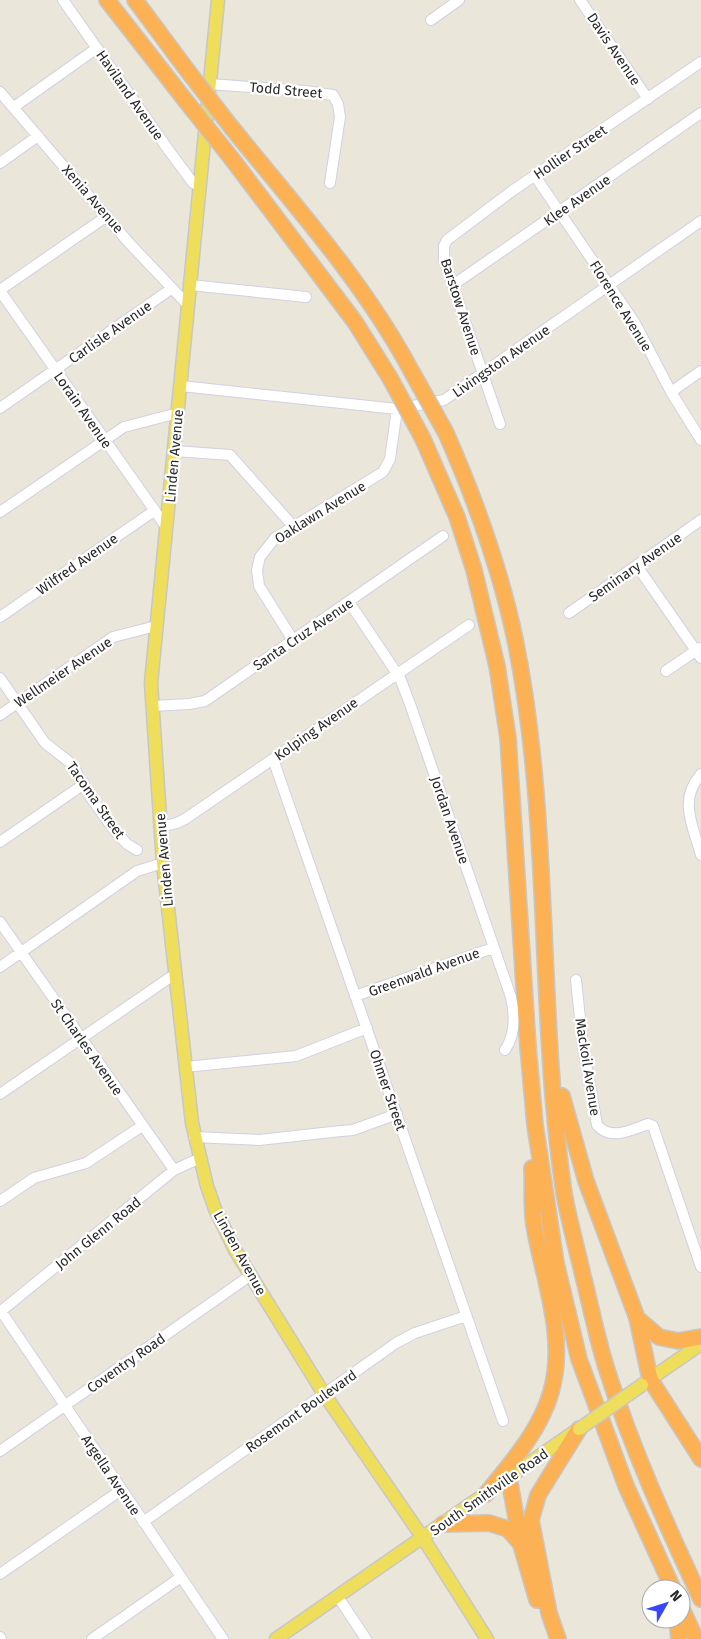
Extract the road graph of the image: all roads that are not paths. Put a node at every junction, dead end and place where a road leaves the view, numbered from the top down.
1 (63, 0) edge
2 (96, 0) edge
3 (107, 0) edge
4 (136, 0) edge
5 (218, 0) edge
6 (459, 0) edge
7 (580, 0) edge
8 (431, 20) dead end
9 (97, 48) junction
10 (701, 62) edge
11 (163, 72) junction
12 (210, 84) junction
13 (0, 92) edge
14 (648, 99) junction
15 (14, 107) junction
16 (701, 113) edge
17 (38, 136) junction
18 (0, 163) edge
19 (535, 176) junction
20 (330, 183) dead end
21 (200, 187) junction
22 (559, 213) junction
23 (107, 216) junction
24 (701, 221) edge
25 (444, 246) joint
26 (190, 285) junction
27 (453, 285) junction
28 (610, 285) junction
29 (171, 289) junction
30 (0, 290) edge
31 (306, 297) dead end
32 (188, 305) junction
33 (55, 370) junction
34 (701, 371) edge
35 (483, 373) junction
36 (181, 386) junction
37 (671, 392) junction
38 (0, 408) edge
39 (397, 409) junction
40 (178, 413) junction
41 (500, 424) dead end
42 (104, 440) junction
43 (701, 440) edge
44 (175, 451) junction
45 (154, 511) junction
46 (0, 512) edge
47 (701, 520) edge
48 (293, 526) junction
49 (167, 528) junction
50 (443, 536) dead end
51 (637, 566) junction
52 (349, 602) junction
53 (569, 613) dead end
54 (0, 617) edge
55 (468, 625) dead end
56 (156, 626) junction
57 (293, 640) junction
58 (699, 652) edge
59 (666, 671) dead end
60 (397, 673) junction
61 (0, 678) edge
62 (17, 703) junction
63 (152, 706) junction
64 (0, 716) edge
65 (273, 759) junction
66 (701, 774) edge
67 (84, 784) junction
68 (161, 827) junction
69 (698, 840) edge
70 (0, 842) edge
71 (137, 850) dead end
72 (701, 855) edge
73 (163, 863) junction
74 (0, 922) edge
75 (493, 948) junction
76 (21, 952) junction
77 (0, 967) edge
78 (175, 974) junction
79 (576, 980) dead end
80 (356, 996) junction
81 (367, 1028) junction
82 (81, 1038) junction
83 (551, 1044) junction
84 (505, 1050) dead end
85 (185, 1067) junction
86 (530, 1071) junction
87 (0, 1094) edge
88 (396, 1114) junction
89 (142, 1126) junction
90 (194, 1137) junction
91 (198, 1159) junction
92 (174, 1170) junction
93 (0, 1201) edge
94 (701, 1267) edge
95 (251, 1275) junction
96 (0, 1311) edge
97 (466, 1316) junction
98 (637, 1318) junction
99 (701, 1337) edge
100 (701, 1344) edge
101 (646, 1382) junction
102 (324, 1394) junction
103 (64, 1406) junction
104 (503, 1421) dead end
105 (579, 1429) junction
106 (0, 1451) edge
107 (701, 1459) edge
108 (509, 1478) junction
109 (121, 1490) junction
110 (486, 1494) junction
111 (143, 1522) junction
112 (443, 1524) junction
113 (423, 1538) junction
114 (521, 1545) junction
115 (663, 1567) junction
116 (0, 1574) edge
117 (181, 1577) junction
118 (666, 1579) edge
119 (668, 1579) edge
120 (338, 1597) junction
121 (701, 1599) edge
122 (92, 1639) edge
123 (223, 1639) edge
124 (276, 1639) edge
125 (366, 1639) edge
126 (488, 1639) edge
127 (548, 1639) edge
128 (558, 1639) edge

1 - 9 street, Haviland Avenue
2 - 11 highway
3 - 11 highway
4 - 83 highway, bridge
5 - 12 main road, Linden Avenue
6 - 8 street
7 - 14 street, Davis Avenue
9 - 15 street
9 - 21 street, Haviland Avenue
10 - 14 street, Hollier Street
11 - 86 highway, bridge
12 - 20 street, Todd Street
12 - 21 main road, Linden Avenue
13 - 15 street, Xenia Avenue
14 - 19 street, Hollier Street
15 - 17 street, Xenia Avenue
16 - 22 street, Klee Avenue
17 - 18 street
17 - 23 street, Xenia Avenue
19 - 22 street, Florence Avenue
19 - 25 street, Hollier Street
21 - 26 main road, Linden Avenue
22 - 27 street, Klee Avenue
22 - 28 street, Florence Avenue
23 - 29 street, Xenia Avenue
23 - 30 street
24 - 28 street, Livingston Avenue
25 - 27 street, Barstow Avenue
26 - 31 street
26 - 32 main road, Linden Avenue
27 - 35 street, Barstow Avenue
28 - 35 street, Livingston Avenue
28 - 37 street, Florence Avenue
29 - 32 street, Xenia Avenue
29 - 33 street, Carlisle Avenue
30 - 33 street, Lorain Avenue
32 - 36 main road, Linden Avenue
33 - 38 street, Carlisle Avenue
33 - 42 street, Lorain Avenue
34 - 37 street
35 - 39 street, Livingston Avenue
35 - 41 street, Barstow Avenue
36 - 39 street, Livingston Avenue
36 - 40 main road, Linden Avenue
37 - 43 street, Florence Avenue
39 - 48 street, Oaklawn Avenue
40 - 42 street
40 - 44 main road, Linden Avenue
42 - 45 street, Lorain Avenue
42 - 46 street
44 - 48 street
44 - 49 main road, Linden Avenue
45 - 49 street, Lorain Avenue
45 - 54 street, Wilfred Avenue
47 - 51 street, Seminary Avenue
48 - 57 street, Oaklawn Avenue
49 - 56 main road, Linden Avenue
50 - 52 street, Santa Cruz Avenue
51 - 53 street, Seminary Avenue
51 - 58 street
52 - 57 street, Santa Cruz Avenue
52 - 60 street, Jordan Avenue
55 - 60 street, Kolping Avenue
56 - 62 street, Wellmeier Avenue
56 - 63 main road, Linden Avenue
57 - 63 street, Santa Cruz Avenue
58 - 59 street
60 - 65 street, Kolping Avenue
60 - 75 street, Jordan Avenue
61 - 62 street, Tacoma Street
62 - 64 street, Wellmeier Avenue
62 - 67 street, Tacoma Street
63 - 68 main road, Linden Avenue
65 - 68 street, Kolping Avenue
65 - 80 street, Ohmer Street
66 - 69 street
67 - 70 street
67 - 71 street, Tacoma Street
68 - 73 main road, Linden Avenue
69 - 72 street
73 - 76 street
73 - 78 main road, Linden Avenue
74 - 76 street, St Charles Avenue
75 - 80 street, Greenwald Avenue
75 - 84 street, Jordan Avenue
76 - 77 street
76 - 82 street, St Charles Avenue
78 - 82 street
78 - 85 main road, Linden Avenue
79 - 94 street, Mackoil Avenue
80 - 81 street, Ohmer Street
81 - 85 street
81 - 88 street, Ohmer Street
82 - 87 street
82 - 89 street, St Charles Avenue
83 - 98 highway
83 - 121 highway
85 - 90 main road, Linden Avenue
86 - 110 highway
86 - 115 highway
88 - 90 street
88 - 97 street, Ohmer Street
89 - 92 street, St Charles Avenue
89 - 93 street
90 - 91 main road, Linden Avenue
91 - 92 street, John Glenn Road
91 - 95 main road, Linden Avenue
92 - 96 street, John Glenn Road
95 - 102 main road, Linden Avenue
95 - 103 street, Coventry Road
96 - 103 street, Argella Avenue
97 - 102 street, Rosemont Boulevard
97 - 104 street, Ohmer Street
98 - 99 highway
98 - 101 highway
100 - 101 main road, South Smithville Road
101 - 105 main road, South Smithville Road, bridge
101 - 107 highway
102 - 111 street, Rosemont Boulevard
102 - 113 main road, Linden Avenue
103 - 106 street, Coventry Road
103 - 109 street, Argella Avenue
105 - 108 main road, South Smithville Road
105 - 128 highway
108 - 110 main road, South Smithville Road
108 - 114 highway
109 - 111 street, Argella Avenue
109 - 116 street
110 - 112 main road, South Smithville Road
111 - 117 street, Argella Avenue
112 - 113 main road, South Smithville Road
112 - 114 highway
113 - 120 main road, South Smithville Road
113 - 126 main road, Linden Avenue
114 - 127 highway
115 - 118 highway
115 - 119 highway
117 - 122 street
117 - 123 street, Argella Avenue
120 - 124 main road, South Smithville Road
120 - 125 street

